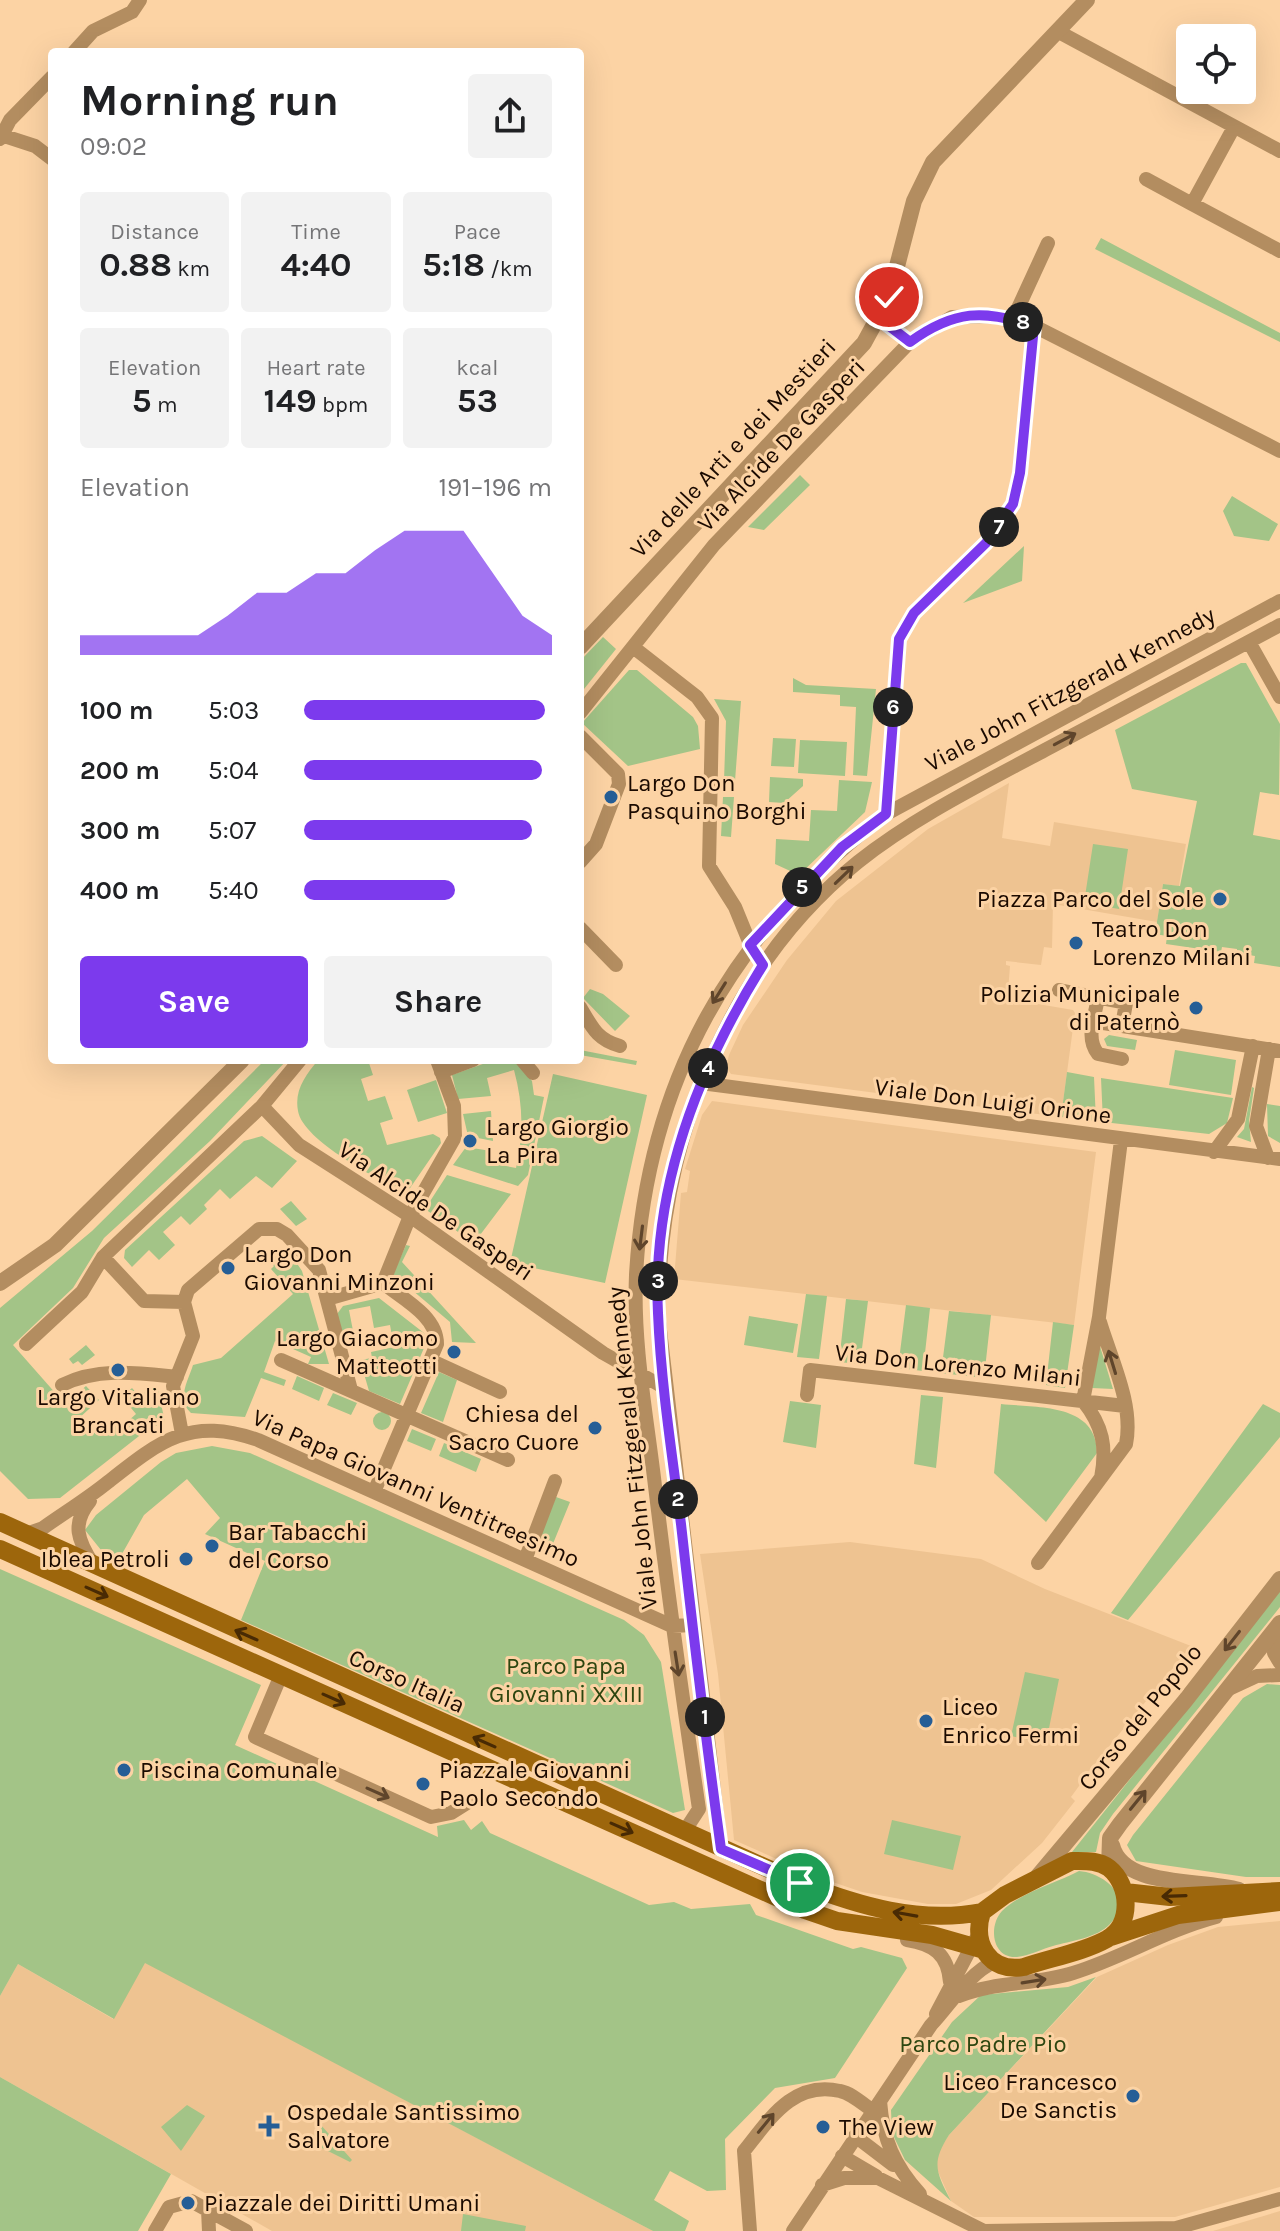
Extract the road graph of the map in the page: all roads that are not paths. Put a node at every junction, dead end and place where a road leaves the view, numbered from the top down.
1 (140, 0) edge
2 (1087, 0) edge
3 (1057, 31) junction
4 (78, 48) edge
5 (48, 81) edge
6 (1234, 127) junction
7 (1, 137) edge
8 (1280, 151) edge
9 (48, 156) edge
10 (1146, 179) dead end
11 (1192, 204) junction
12 (1048, 243) dead end
13 (1280, 251) edge
14 (880, 319) junction
15 (1013, 319) junction
16 (1034, 326) junction
17 (910, 342) junction
18 (1280, 451) edge
19 (1280, 601) edge
20 (1280, 625) edge
21 (1249, 642) junction
22 (584, 643) edge
23 (633, 647) junction
24 (1280, 697) edge
25 (584, 708) edge
26 (584, 740) edge
27 (886, 814) junction
28 (584, 858) edge
29 (584, 932) edge
30 (753, 956) junction
31 (616, 965) dead end
32 (1059, 990) dead end
33 (1098, 997) junction
34 (584, 1014) edge
35 (1097, 1022) junction
36 (1122, 1026) junction
37 (620, 1046) dead end
38 (1253, 1046) junction
39 (1274, 1050) edge
40 (1122, 1059) dead end
41 (238, 1064) edge
42 (297, 1064) edge
43 (525, 1064) edge
44 (439, 1066) edge
45 (533, 1073) dead end
46 (1254, 1080) junction
47 (701, 1083) junction
48 (262, 1106) junction
49 (1121, 1140) junction
50 (1214, 1152) junction
51 (1274, 1159) edge
52 (410, 1216) junction
53 (103, 1257) junction
54 (22, 1271) junction
55 (0, 1283) edge
56 (383, 1283) junction
57 (0, 1294) edge
58 (327, 1299) junction
59 (184, 1302) junction
60 (1099, 1317) junction
61 (26, 1344) dead end
62 (281, 1360) dead end
63 (430, 1360) junction
64 (177, 1377) junction
65 (642, 1378) junction
66 (62, 1385) dead end
67 (665, 1388) junction
68 (351, 1390) junction
69 (500, 1392) dead end
70 (807, 1395) dead end
71 (1083, 1401) junction
72 (1125, 1406) junction
73 (407, 1415) junction
74 (182, 1434) junction
75 (508, 1460) dead end
76 (1101, 1478) junction
77 (555, 1481) dead end
78 (104, 1486) junction
79 (374, 1492) junction
80 (0, 1522) edge
81 (26, 1534) junction
82 (5, 1552) edge
83 (525, 1560) junction
84 (1038, 1563) dead end
85 (95, 1567) junction
86 (1280, 1579) edge
87 (693, 1625) junction
88 (672, 1626) junction
89 (1277, 1626) edge
90 (1280, 1663) edge
91 (281, 1675) junction
92 (1280, 1675) edge
93 (1225, 1691) junction
94 (470, 1801) dead end
95 (684, 1832) junction
96 (1110, 1838) junction
97 (721, 1849) junction
98 (1109, 1868) junction
99 (1032, 1881) junction
100 (1280, 1891) edge
101 (1125, 1892) junction
102 (1245, 1901) junction
103 (1280, 1902) edge
104 (982, 1912) junction
105 (837, 1921) junction
106 (1109, 1938) junction
107 (981, 1948) junction
108 (950, 1982) junction
109 (959, 1997) junction
110 (931, 2025) junction
111 (876, 2106) junction
112 (855, 2136) junction
113 (842, 2156) junction
114 (899, 2171) junction
115 (878, 2178) junction
116 (822, 2185) junction
117 (1280, 2199) edge
118 (929, 2203) junction
119 (208, 2210) junction
120 (750, 2226) edge
121 (155, 2231) edge
122 (209, 2231) edge
123 (246, 2231) edge
124 (793, 2231) edge
125 (984, 2231) edge

1 - 4 street
2 - 3 street, Via delle Arti e dei Mestieri
3 - 6 street
3 - 14 street, Via delle Arti e dei Mestieri
5 - 7 street
6 - 8 street
6 - 11 street
7 - 9 street
10 - 11 street
11 - 13 street
12 - 15 street
14 - 17 street
14 - 22 street, Via delle Arti e dei Mestieri
15 - 16 street, Via Alcide De Gasperi
15 - 17 street, Via Alcide De Gasperi
16 - 18 street, Via Alcide De Gasperi
16 - 27 street
17 - 23 street, Via Alcide De Gasperi
19 - 27 street, Viale John Fitzgerald Kennedy
20 - 21 street, Viale John Fitzgerald Kennedy
21 - 24 street
30 -> 21 street, Viale John Fitzgerald Kennedy
23 - 25 street, Via Alcide De Gasperi
23 - 30 street
26 - 28 street
27 - 30 street, Viale John Fitzgerald Kennedy
29 - 31 street
30 - 47 street, Viale John Fitzgerald Kennedy
30 -> 65 street, Viale John Fitzgerald Kennedy
32 - 33 street
33 - 35 street
33 - 36 street
34 - 37 street
35 - 36 street
35 - 40 street
36 - 38 street
38 - 39 street
38 - 46 street
39 - 46 street
41 - 54 street
42 - 48 street
43 - 45 street
44 - 52 street
46 - 50 street
46 - 51 street
47 - 49 street, Viale Don Luigi Orione
47 - 67 street, Viale John Fitzgerald Kennedy
48 - 52 street, Via Alcide De Gasperi
48 - 53 street
49 - 50 street, Viale Don Luigi Orione
49 - 60 street
50 - 51 street, Viale Don Luigi Orione
52 - 56 street
52 - 65 street, Via Alcide De Gasperi
53 - 59 street
53 - 61 street
54 - 55 street
54 - 57 street
56 - 58 street
56 - 63 street
58 - 59 street
58 - 68 street
59 - 64 street
60 - 71 street
72 -> 60 street
62 - 68 street
63 - 69 street
63 - 73 street
64 - 66 street
64 - 74 street
65 - 67 street, Via Alcide De Gasperi
65 - 88 street, Viale John Fitzgerald Kennedy
67 - 87 street, Viale John Fitzgerald Kennedy
68 - 73 street
70 - 71 street, Via Don Lorenzo Milani
71 - 72 street, Via Don Lorenzo Milani
71 - 76 street
72 - 76 street
73 - 75 street
73 - 79 street
74 - 78 street, Via Papa Giovanni Ventitreesimo
74 - 79 street, Via Papa Giovanni Ventitreesimo
76 - 84 street
77 - 83 street
78 - 81 street
78 - 85 street
79 - 83 street, Via Papa Giovanni Ventitreesimo
80 - 81 main road, Corso Italia
81 - 85 main road, Corso Italia
82 -> 91 main road, Corso Italia
83 - 88 street, Via Papa Giovanni Ventitreesimo
95 -> 85 main road, Corso Italia
86 -> 99 street, Corso del Popolo
87 - 88 street
87 - 97 street, Viale John Fitzgerald Kennedy
88 -> 95 street, Viale John Fitzgerald Kennedy
89 - 90 street
89 - 93 street, Corso del Popolo
91 -> 94 street
91 -> 105 main road, Corso Italia
92 - 93 street
96 -> 93 street, Corso del Popolo
95 - 97 main road, Corso Italia
96 - 98 street
96 - 102 street
104 -> 97 main road, Corso Italia
98 - 99 main road
98 - 101 main road
99 - 104 main road
100 - 102 main road
102 -> 101 main road
101 - 106 main road
102 - 103 main road
102 - 106 main road, Corso Italia
109 -> 102 street
104 - 107 main road
105 - 107 main road, Corso Italia
105 - 108 street
106 - 107 main road, Corso Italia
107 - 108 street
107 - 109 street
108 - 110 street
109 - 110 street
110 - 111 street
111 - 112 street
111 - 114 street
120 -> 111 street
112 - 113 street
112 - 114 street
113 - 115 street
113 - 116 street
114 - 118 street
115 - 116 street
115 - 118 street
116 - 124 street
117 - 125 street
118 - 125 street
119 - 121 street
119 - 122 street
119 - 123 street

